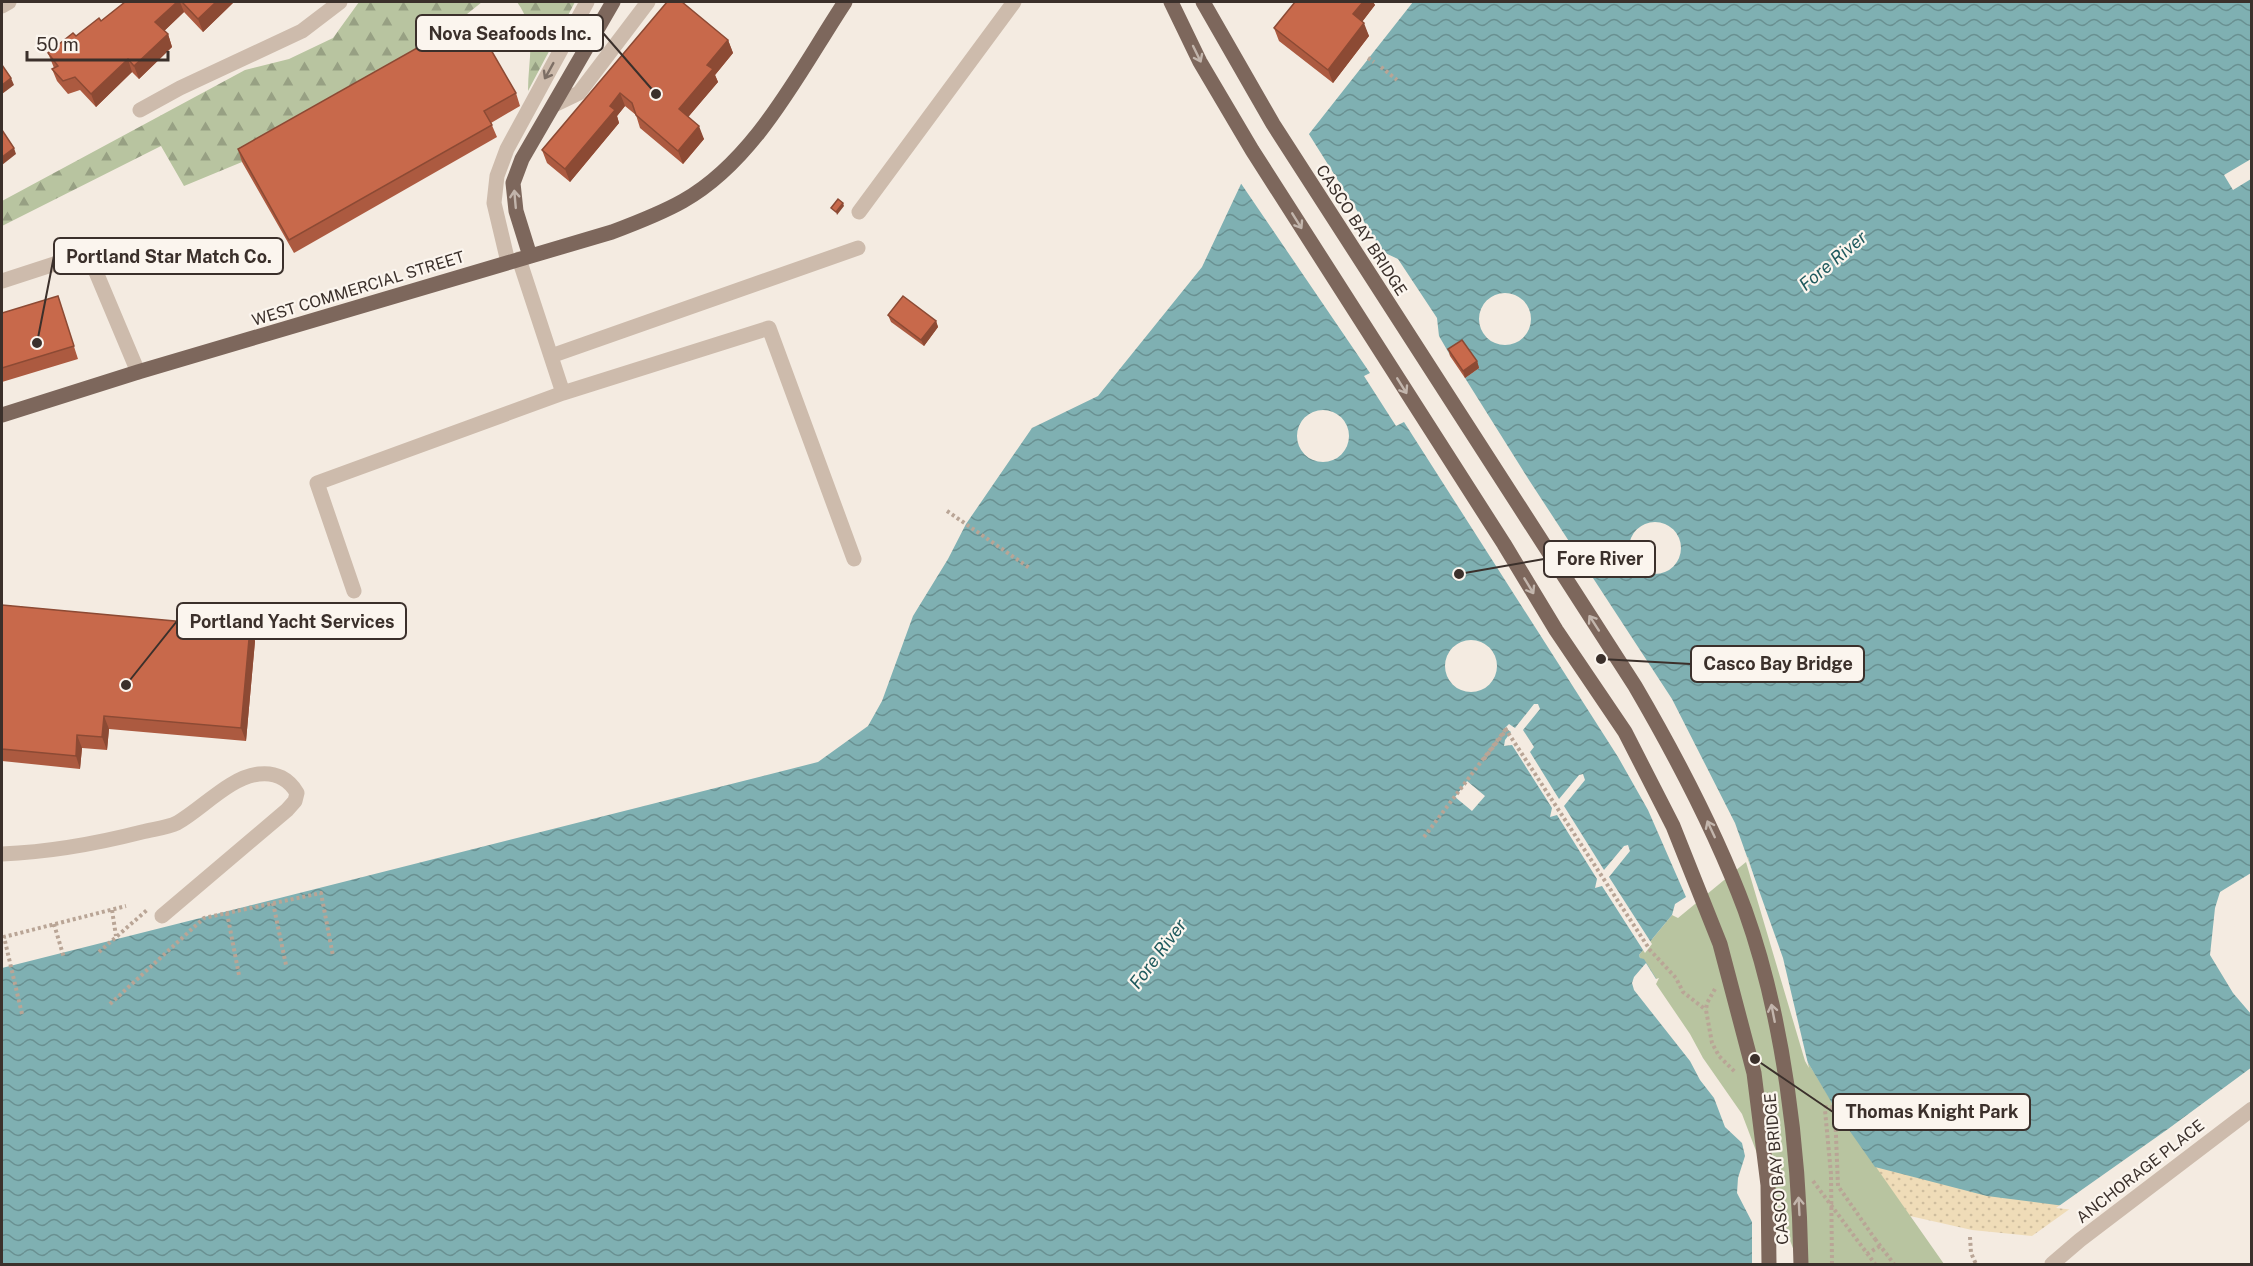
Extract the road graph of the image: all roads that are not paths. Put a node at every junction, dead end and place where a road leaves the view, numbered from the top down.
1 (9, 2) edge
2 (340, 2) edge
3 (587, 2) edge
4 (613, 2) edge
5 (648, 2) edge
6 (845, 2) edge
7 (1014, 2) edge
8 (1171, 2) edge
9 (1203, 2) edge
10 (2, 6) edge
11 (554, 105) junction
12 (140, 110) dead end
13 (859, 212) dead end
14 (858, 248) dead end
15 (519, 259) junction
16 (2, 281) edge
17 (551, 356) junction
18 (138, 372) junction
19 (563, 393) junction
20 (2, 415) edge
21 (854, 559) dead end
22 (354, 591) dead end
23 (2, 854) edge
24 (157, 911) road end
25 (2252, 1108) edge
26 (1769, 1264) edge
27 (1801, 1264) edge
28 (2052, 1264) edge

1 - 10 street
2 - 12 street
3 -> 15 street
4 - 11 main road
5 - 11 street
6 - 15 main road, WEST COMMERCIAL STREET
7 - 13 street
8 -> 26 main road, CASCO BAY BRIDGE, bridge
27 -> 9 main road, CASCO BAY BRIDGE, bridge
15 -> 11 main road
14 - 17 street
15 - 17 street
15 - 18 main road, WEST COMMERCIAL STREET
16 - 18 street
17 - 19 street
18 - 20 main road, WEST COMMERCIAL STREET
19 - 21 street
19 - 22 street
23 - 24 street
25 - 28 street, ANCHORAGE PLACE

